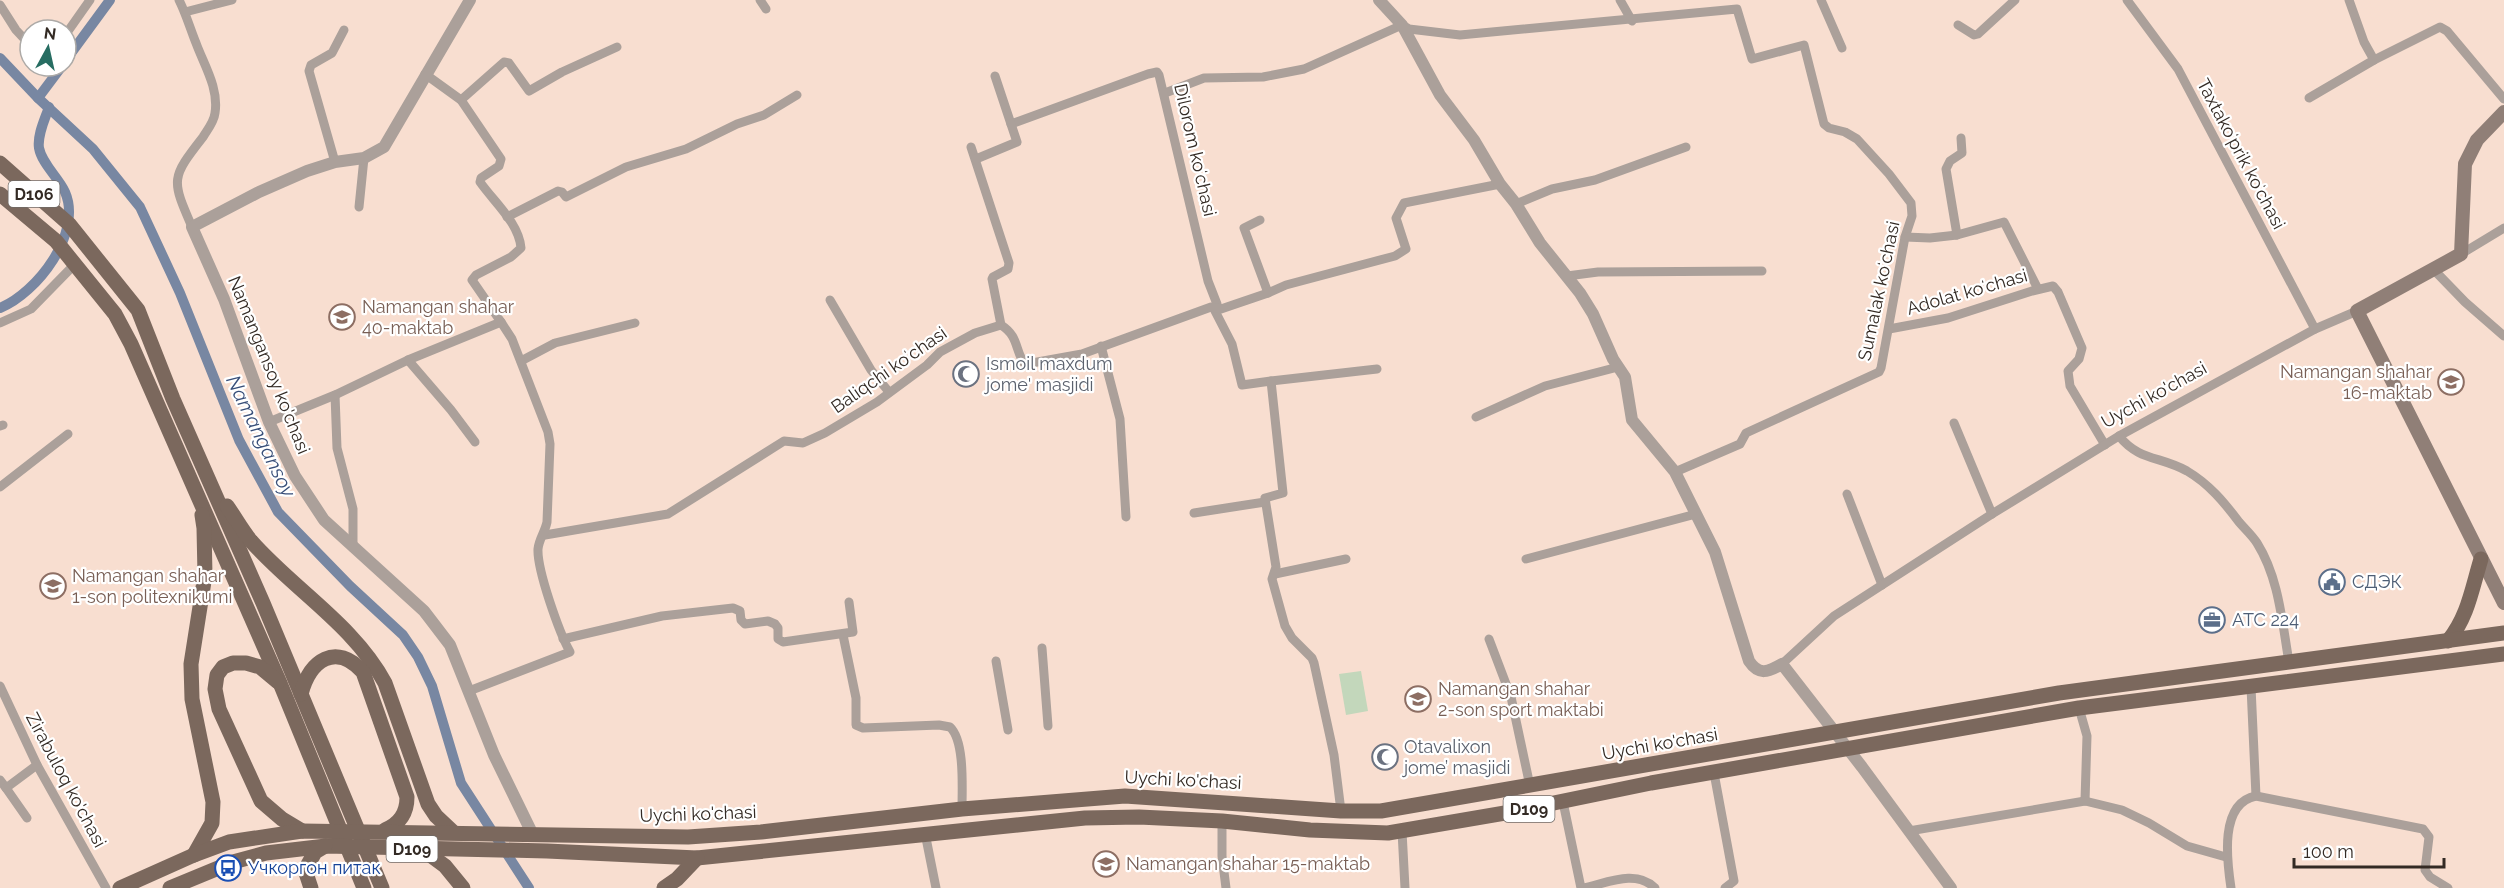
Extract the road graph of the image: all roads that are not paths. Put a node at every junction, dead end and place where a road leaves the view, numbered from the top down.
1 (90, 0) edge
2 (179, 0) edge
3 (231, 0) edge
4 (470, 0) edge
5 (760, 0) edge
6 (1379, 0) edge
7 (1620, 0) edge
8 (1706, 0) edge
9 (1821, 0) edge
10 (2015, 0) edge
11 (2127, 0) edge
12 (2349, 0) edge
13 (0, 5) edge
14 (766, 9) dead end
15 (1710, 10) junction
16 (185, 12) junction
17 (77, 18) edge
18 (1632, 21) junction
19 (1402, 25) junction
20 (1958, 25) dead end
21 (18, 29) edge
22 (344, 30) dead end
23 (617, 47) dead end
24 (1842, 48) dead end
25 (2374, 60) junction
26 (425, 74) junction
27 (994, 76) dead end
28 (1165, 93) junction
29 (797, 95) dead end
30 (2309, 98) dead end
31 (2504, 99) edge
32 (461, 100) junction
33 (2504, 112) edge
34 (1011, 124) junction
35 (1961, 138) dead end
36 (971, 147) dead end
37 (1686, 147) dead end
38 (364, 158) junction
39 (976, 159) junction
40 (336, 162) junction
41 (0, 163) edge
42 (1500, 184) junction
43 (0, 194) edge
44 (1516, 204) junction
45 (359, 207) dead end
46 (507, 217) junction
47 (1260, 220) dead end
48 (192, 227) junction
49 (2504, 228) edge
50 (1957, 235) junction
51 (1905, 237) junction
52 (2461, 255) junction
53 (73, 262) junction
54 (1762, 271) dead end
55 (2434, 271) junction
56 (1567, 276) junction
57 (2038, 289) junction
58 (1268, 293) junction
59 (830, 300) dead end
60 (1215, 307) junction
61 (2357, 311) junction
62 (501, 322) junction
63 (0, 323) edge
64 (635, 323) dead end
65 (1001, 325) junction
66 (1889, 329) junction
67 (2315, 329) junction
68 (2504, 336) edge
69 (1101, 346) junction
70 (408, 360) junction
71 (521, 362) junction
72 (1618, 367) junction
73 (1377, 369) dead end
74 (1271, 381) junction
75 (889, 392) junction
76 (335, 395) junction
77 (1476, 417) dead end
78 (269, 422) junction
79 (1954, 423) dead end
80 (68, 434) dead end
81 (2119, 436) junction
82 (475, 442) dead end
83 (2105, 445) junction
84 (1675, 472) junction
85 (200, 480) junction
86 (0, 487) edge
87 (1847, 494) dead end
88 (1265, 502) junction
89 (1194, 513) dead end
90 (1696, 514) junction
91 (1992, 514) junction
92 (1126, 517) dead end
93 (545, 535) junction
94 (353, 548) junction
95 (1346, 559) dead end
96 (1526, 559) dead end
97 (2481, 559) junction
98 (1275, 574) junction
99 (1882, 585) junction
100 (849, 602) dead end
101 (2504, 603) edge
102 (2504, 633) edge
103 (843, 635) junction
104 (563, 639) junction
105 (1489, 639) dead end
106 (2448, 641) junction
107 (1042, 648) dead end
108 (2504, 654) edge
109 (996, 661) dead end
110 (2289, 663) junction
111 (1782, 664) junction
112 (280, 683) junction
113 (0, 686) edge
114 (2251, 687) junction
115 (469, 691) junction
116 (301, 694) junction
117 (2079, 708) junction
118 (1048, 726) dead end
119 (1008, 730) dead end
120 (1835, 732) junction
121 (1848, 749) junction
122 (36, 765) junction
123 (1714, 773) junction
124 (3, 784) edge
125 (1530, 786) junction
126 (2256, 796) junction
127 (2085, 801) junction
128 (1563, 802) junction
129 (962, 809) junction
130 (1341, 811) junction
131 (27, 818) dead end
132 (1222, 821) junction
133 (302, 831) junction
134 (381, 831) junction
135 (1402, 831) junction
136 (1909, 831) junction
137 (453, 832) junction
138 (529, 833) junction
139 (925, 833) junction
140 (629, 837) junction
141 (326, 846) junction
142 (422, 849) junction
143 (194, 855) junction
144 (629, 855) junction
145 (2226, 857) junction
146 (697, 858) junction
147 (2443, 887) edge
148 (106, 888) edge
149 (120, 888) edge
150 (170, 888) edge
151 (311, 888) edge
152 (364, 888) edge
153 (382, 888) edge
154 (463, 888) edge
155 (664, 888) edge
156 (936, 888) edge
157 (1226, 888) edge
158 (1405, 888) edge
159 (1583, 888) edge
160 (1655, 888) edge
161 (1725, 888) edge
162 (1951, 888) edge
163 (2231, 888) edge

1 - 17 street
2 - 16 street, Namangansoy ko'chasi
3 - 16 street
4 - 26 street
5 - 14 street
6 - 19 street
7 - 18 street
8 - 15 street
9 - 24 street
10 - 20 street
11 - 67 street, Taxtakoʻprik koʻchasi
12 - 25 street
13 - 21 street
15 - 18 street, Sumalak koʻchasi
15 - 51 street, Sumalak koʻchasi
16 - 48 street, Namangansoy ko'chasi
18 - 19 street, Sumalak koʻchasi
19 - 28 street
19 - 42 street
22 - 40 street
23 - 32 street
25 - 30 street
25 - 31 street
26 - 32 street
26 - 38 street
27 - 34 street
28 - 34 street, Dilorom koʻchasi
28 - 60 street, Dilorom koʻchasi
29 - 46 street
32 - 46 street
33 - 52 main road
34 - 39 street
35 - 50 street
36 - 39 street
37 - 44 street
38 - 40 street
38 - 45 street
39 - 65 street
40 - 48 street
41 - 85 main road, D106
42 - 44 street
42 - 58 street
43 - 53 main road, D106
44 - 56 street
46 - 62 street
47 - 58 street
48 - 78 street, Namangansoy ko'chasi
49 - 52 street
50 - 51 street
50 - 57 street
51 - 66 street, Sumalak koʻchasi
52 - 55 main road
53 - 63 street
53 - 85 main road, D106
54 - 56 street
55 - 61 main road
55 - 68 street
56 - 72 street
57 - 66 street, Adolat koʻchasi
57 - 83 street, Adolat koʻchasi
58 - 60 street
59 - 75 street
60 - 69 street
60 - 74 street, Dilorom koʻchasi
61 - 67 street, Uychi ko'chasi
61 - 97 main road
62 - 70 street
62 - 71 street
64 - 71 street
65 - 69 street
65 - 75 street, Baliqchi koʻchasi
66 - 84 street, Sumalak koʻchasi
67 - 81 street, Uychi ko'chasi
69 - 92 street
70 - 76 street
70 - 82 street
71 - 93 street
72 - 77 street
72 - 84 street
73 - 74 street
74 - 88 street
75 - 93 street, Baliqchi koʻchasi
76 - 78 street
76 - 94 street
78 - 94 street, Namangansoy ko'chasi
79 - 91 street
80 - 86 street
81 - 83 street, Uychi ko'chasi
81 - 110 street
83 - 91 street, Uychi ko'chasi
84 - 90 street
85 - 112 main road, D106
85 - 116 main road, D106
85 - 137 main road
85 - 143 main road
87 - 99 street
88 - 89 street
88 - 98 street
90 - 96 street
90 - 111 street
91 - 99 street, Uychi ko'chasi
93 - 104 street
94 - 115 street, Namangansoy ko'chasi
95 - 98 street
97 - 101 main road
97 - 106 main road
98 - 130 street
99 - 111 street, Uychi ko'chasi
100 - 103 street
102 - 106 main road, Uychi ko'chasi / D109
103 - 104 street
103 - 129 street
104 - 115 street
105 - 125 street
106 - 110 main road, Uychi ko'chasi / D109
107 - 118 street
108 - 114 main road, Uychi ko'chasi / D109
109 - 119 street
110 - 120 main road, Uychi ko'chasi / D109
111 - 120 street
112 - 133 main road
112 - 152 main road, D106
113 - 122 street, Zirabuloq ko'chasi
114 - 117 main road, Uychi ko'chasi / D109
114 - 126 street
115 - 138 street, Namangansoy ko'chasi
116 - 134 main road
116 - 153 main road, D106
117 - 121 main road, Uychi ko'chasi / D109
117 - 127 street
120 - 121 street
120 - 125 main road, Uychi ko'chasi / D109
121 - 123 main road, Uychi ko'chasi / D109
121 - 136 street
122 - 124 street
122 - 148 street, Zirabuloq ko'chasi
123 - 128 main road, Uychi ko'chasi / D109
123 - 161 street
124 - 131 street
125 - 130 main road, Uychi ko'chasi / D109
126 - 145 street
126 - 147 street
127 - 136 street
127 - 145 street
128 - 135 main road, Uychi ko'chasi / D109
128 - 159 street
129 - 130 main road, Uychi ko'chasi / D109
129 - 140 main road, Uychi ko'chasi / D109
132 - 135 main road, Uychi ko'chasi / D109
132 - 139 main road, Uychi ko'chasi / D109
132 - 157 street
133 - 134 main road, D109
133 - 143 main road, D109
134 - 137 main road, D109
135 - 158 street
136 - 162 street
137 - 138 main road, D109
138 - 140 main road, Uychi ko'chasi / D109
139 - 146 main road, Uychi ko'chasi / D109
139 - 156 street
140 - 144 main road
141 - 142 main road, D109
141 - 150 main road, D109
141 - 151 main road
142 - 144 main road, Uychi ko'chasi / D109
142 - 154 main road
143 - 149 main road, D109
144 - 146 main road, Uychi ko'chasi / D109
145 - 163 street
146 - 155 main road
159 - 160 street

